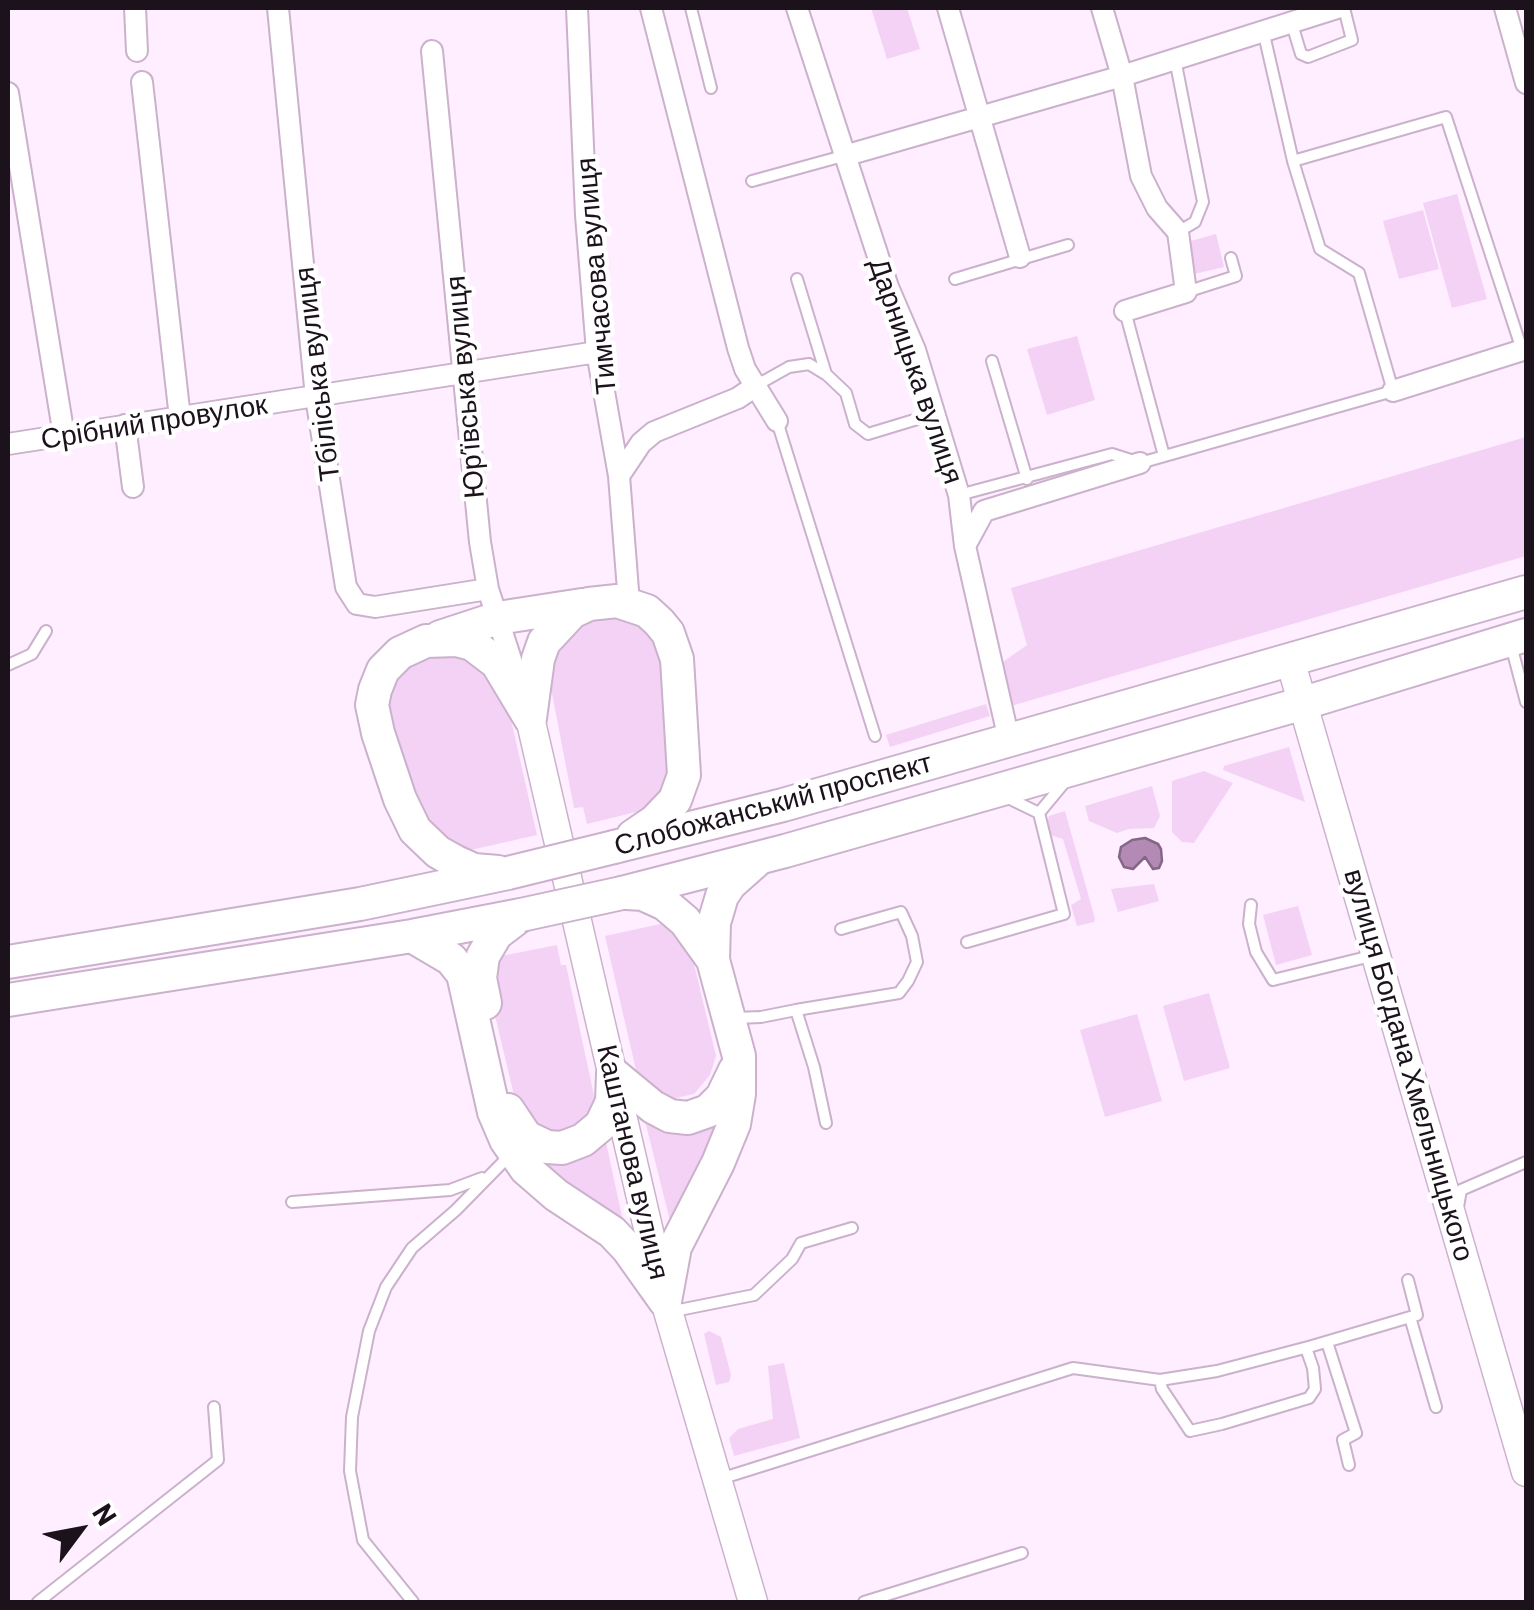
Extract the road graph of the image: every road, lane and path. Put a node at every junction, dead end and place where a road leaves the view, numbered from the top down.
1 (135, 8) edge
2 (278, 8) edge
3 (577, 8) edge
4 (650, 8) edge
5 (691, 8) edge
6 (798, 8) edge
7 (948, 8) edge
8 (1102, 8) edge
9 (1331, 8) edge
10 (1504, 8) edge
11 (1291, 20) junction
12 (1263, 29) junction
13 (432, 50) dead end
14 (137, 51) dead end
15 (1174, 58) junction
16 (1122, 76) junction
17 (142, 82) dead end
18 (1526, 83) edge
19 (711, 88) dead end
20 (8, 93) edge
21 (979, 118) junction
22 (844, 156) junction
23 (1294, 161) junction
24 (752, 181) dead end
25 (1178, 232) junction
26 (1068, 245) dead end
27 (1020, 257) junction
28 (1230, 258) dead end
29 (797, 279) dead end
30 (955, 279) dead end
31 (1186, 292) junction
32 (1125, 310) joint
33 (1524, 350) edge
34 (597, 352) junction
35 (992, 361) dead end
36 (464, 373) junction
37 (827, 375) junction
38 (757, 384) junction
39 (1392, 391) junction
40 (316, 397) junction
41 (934, 414) junction
42 (180, 418) junction
43 (776, 421) joint
44 (125, 425) junction
45 (64, 436) junction
46 (8, 444) edge
47 (1164, 456) junction
48 (1140, 463) junction
49 (620, 476) junction
50 (1027, 479) junction
51 (133, 487) dead end
52 (959, 495) junction
53 (965, 546) junction
54 (1526, 592) edge
55 (629, 602) junction
56 (493, 603) junction
57 (589, 604) junction
58 (46, 632) dead end
59 (1518, 637) edge
60 (426, 642) junction
61 (1290, 660) junction
62 (8, 665) edge
63 (1526, 702) edge
64 (1304, 703) junction
65 (530, 718) junction
66 (875, 736) dead end
67 (1009, 740) junction
68 (1076, 767) junction
69 (991, 791) junction
70 (1039, 813) junction
71 (614, 847) junction
72 (761, 857) junction
73 (508, 873) junction
74 (622, 893) junction
75 (1250, 905) dead end
76 (521, 916) junction
77 (842, 929) dead end
78 (412, 936) junction
79 (967, 942) dead end
80 (1377, 954) junction
81 (713, 960) junction
82 (8, 962) edge
83 (8, 1000) edge
84 (796, 1010) junction
85 (729, 1018) junction
86 (739, 1056) junction
87 (613, 1074) junction
88 (826, 1123) dead end
89 (506, 1158) junction
90 (1526, 1162) edge
91 (292, 1202) dead end
92 (1455, 1223) junction
93 (852, 1228) dead end
94 (1408, 1280) dead end
95 (666, 1307) junction
96 (1410, 1317) junction
97 (1326, 1342) junction
98 (1306, 1348) junction
99 (1160, 1380) junction
100 (214, 1406) dead end
101 (1436, 1407) dead end
102 (1349, 1465) dead end
103 (1526, 1472) edge
104 (717, 1480) junction
105 (1022, 1553) dead end
106 (38, 1602) edge
107 (413, 1602) edge
108 (753, 1602) edge
109 (864, 1602) edge

1 - 14 street
2 - 40 street, Тбіліська вулиця
3 - 34 street, Тимчасова вулиця
4 - 38 street
5 - 19 lane
6 - 22 street, Дарницька вулиця
7 - 21 street
8 - 16 street
9 - 11 street
9 - 11 lane
10 - 18 street
11 - 12 street
12 - 15 street
12 - 23 lane
13 - 36 street, Юрʼївська вулиця
15 - 16 street
15 - 25 lane
16 - 21 street
16 - 25 street
17 - 42 street
20 - 45 street
21 - 22 street
21 - 27 street
22 - 24 lane
22 - 41 street, Дарницька вулиця
23 - 33 lane
23 - 39 lane
25 - 31 street
26 - 27 lane
27 - 30 lane
28 - 31 lane
29 - 37 lane
31 - 32 street
32 - 47 lane
33 - 39 street
34 - 36 street, Срібний провулок
34 - 49 street, Тимчасова вулиця
35 - 50 lane
36 - 40 street, Срібний провулок
36 - 56 street, Юрʼївська вулиця
37 - 38 lane
37 - 41 lane
38 - 43 street
38 - 49 street
39 - 47 lane
40 - 42 street, Срібний провулок
40 - 56 street, Тбіліська вулиця
41 - 52 street, Дарницька вулиця
42 - 44 street, Срібний провулок
43 - 66 lane
44 - 45 street, Срібний провулок
44 - 51 street
45 - 46 street, Срібний провулок
47 - 48 lane
48 - 50 lane
48 - 53 street
49 - 55 street, Тимчасова вулиця
50 - 52 lane
52 - 53 street, Дарницька вулиця
53 - 67 street, Дарницька вулиця
54 - 61 main road, Слобожанський проспект
55 - 57 main road
55 - 71 main road
56 - 57 main road
56 - 60 main road
56 - 65 street, Юрʼївська вулиця
57 - 65 main road
58 - 62 lane
59 - 63 lane
59 - 64 main road, Слобожанський проспект
60 - 65 main road
60 - 73 main road
61 - 64 street, вулиця Богдана Хмельницького
61 - 67 main road, Слобожанський проспект
64 - 68 main road, Слобожанський проспект
64 - 80 street, вулиця Богдана Хмельницького
65 - 87 street, Каштанова вулиця
67 - 71 main road, Слобожанський проспект
68 - 69 main road, Слобожанський проспект
68 - 70 lane
69 - 70 lane
69 - 72 main road, Слобожанський проспект
70 - 79 lane
71 - 73 main road, Слобожанський проспект, bridge
72 - 74 main road, Слобожанський проспект
72 - 81 main road
73 - 82 main road, Слобожанський проспект
74 - 76 main road, Слобожанський проспект, bridge
74 - 81 main road
75 - 80 lane
76 - 78 main road, Слобожанський проспект
76 - 87 main road
77 - 84 lane
78 - 83 main road, Слобожанський проспект
78 - 89 main road
80 - 92 street, вулиця Богдана Хмельницького
81 - 85 main road
84 - 85 lane
84 - 88 lane
85 - 86 main road
86 - 87 main road
86 - 95 main road
87 - 95 street, Каштанова вулиця
89 - 91 lane
89 - 95 main road
89 - 107 lane
90 - 92 lane
92 - 103 street, вулиця Богдана Хмельницького
93 - 95 lane
94 - 96 lane
95 - 104 street, Каштанова вулиця
96 - 97 lane
96 - 101 lane
97 - 98 lane
97 - 102 lane
98 - 99 lane
98 - 99 lane
99 - 104 lane
100 - 106 lane
104 - 108 street, Каштанова вулиця
105 - 109 lane

